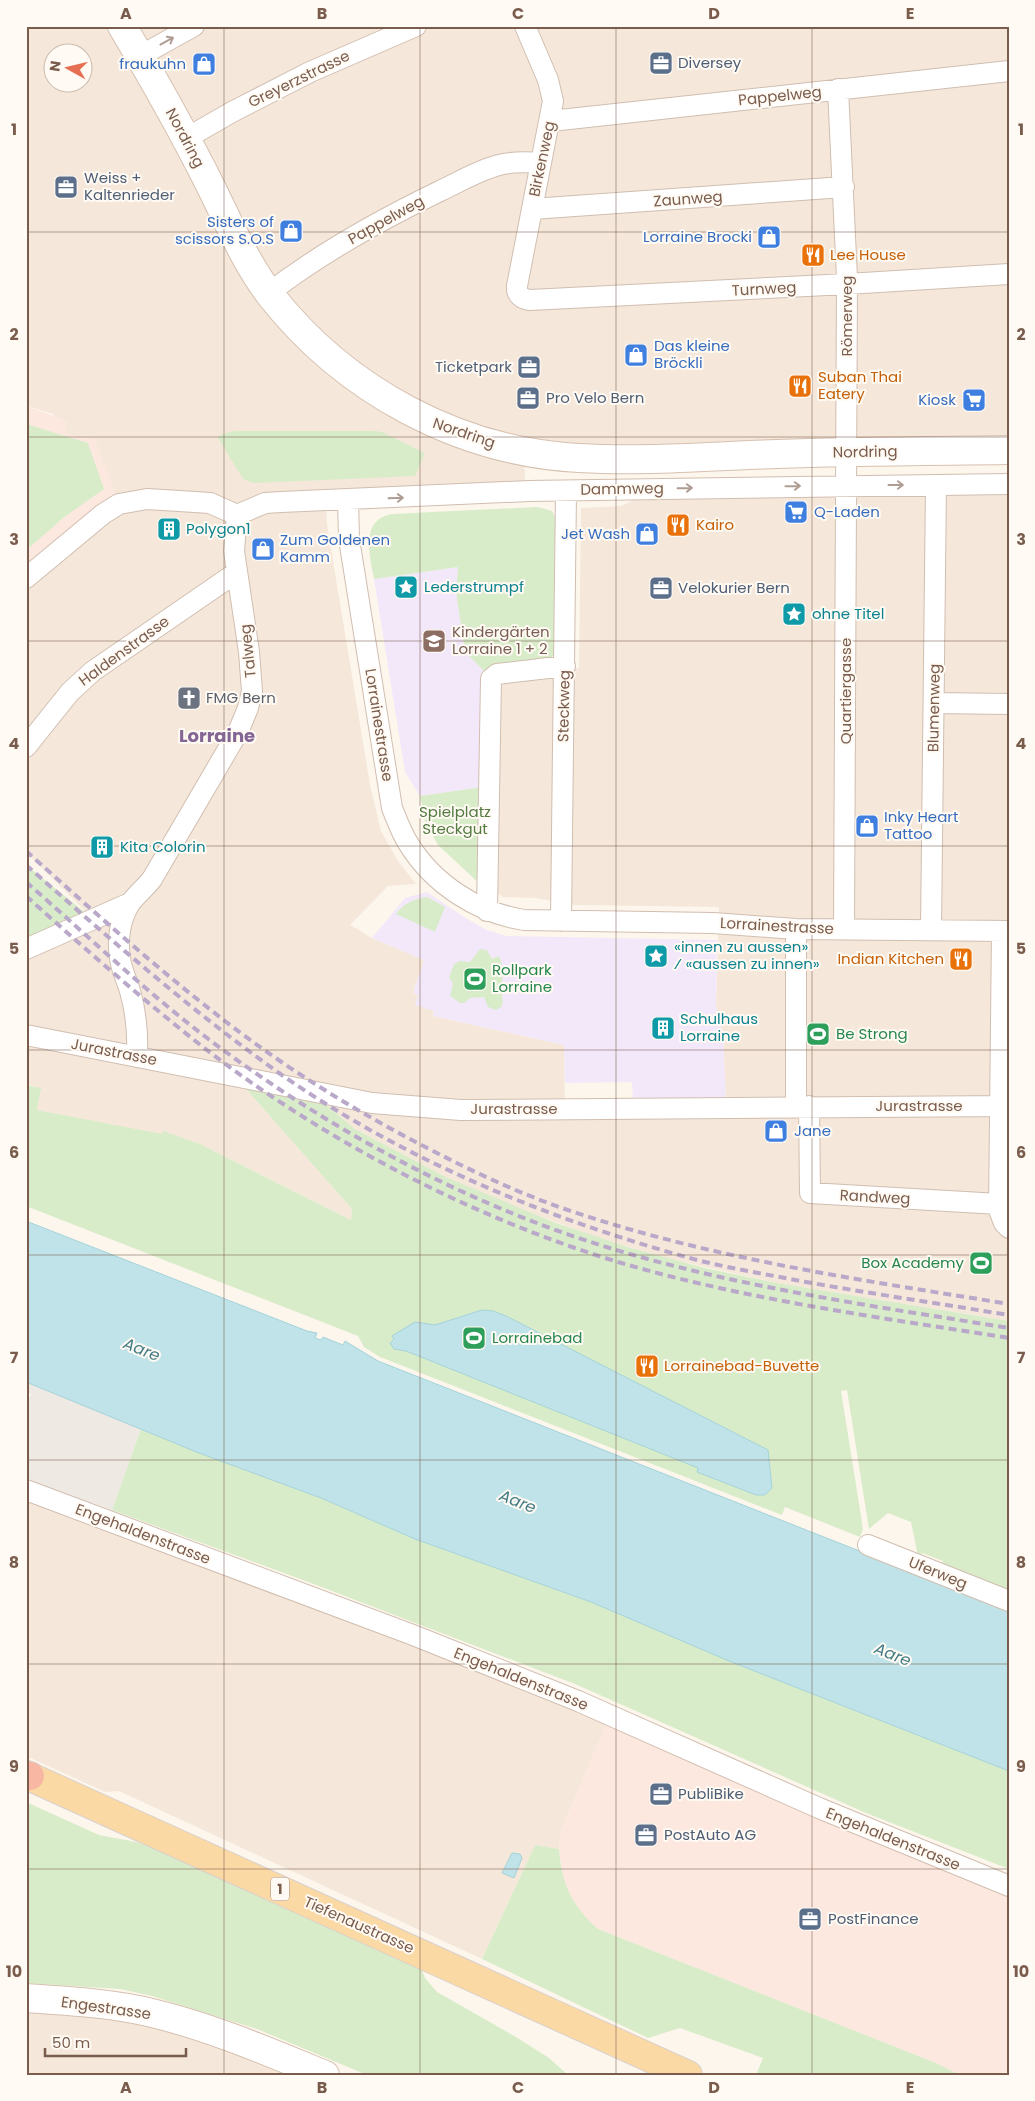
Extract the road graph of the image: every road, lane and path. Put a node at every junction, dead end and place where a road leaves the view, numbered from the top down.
1 (122, 26) edge
2 (194, 26) edge
3 (416, 26) edge
4 (525, 26) edge
5 (140, 56) junction
6 (1009, 71) edge
7 (838, 89) junction
8 (550, 120) junction
9 (186, 139) junction
10 (542, 163) junction
11 (844, 187) junction
12 (532, 210) junction
13 (1009, 274) edge
14 (847, 284) junction
15 (269, 293) junction
16 (519, 296) joint
17 (1009, 450) edge
18 (848, 452) junction
19 (1009, 484) edge
20 (936, 485) junction
21 (847, 486) junction
22 (566, 491) junction
23 (348, 499) junction
24 (238, 515) junction
25 (236, 572) junction
26 (26, 578) edge
27 (565, 666) junction
28 (934, 703) junction
29 (1009, 704) edge
30 (26, 746) edge
31 (130, 903) junction
32 (487, 911) junction
33 (561, 920) junction
34 (796, 929) junction
35 (844, 929) junction
36 (931, 930) junction
37 (1005, 931) edge
38 (26, 949) edge
39 (26, 1036) edge
40 (137, 1057) junction
41 (802, 1106) junction
42 (1005, 1106) edge
43 (999, 1204) junction
44 (1009, 1228) edge
45 (26, 1490) edge
46 (868, 1544) dead end
47 (1009, 1601) edge
48 (27, 1775) edge
49 (1009, 1886) edge
50 (26, 1998) edge
51 (325, 2075) edge
52 (688, 2075) edge

1 - 5 main road, Nordring
5 -> 2 street
3 - 9 street, Greyerzstrasse
4 - 8 street, Birkenweg
5 - 9 main road, Nordring
6 - 7 street, Pappelweg
7 - 8 street, Pappelweg
7 - 11 street, Römerweg
8 - 10 street, Birkenweg
9 - 15 main road, Nordring
10 - 12 street, Birkenweg
10 - 15 street, Pappelweg
11 - 12 street, Zaunweg
11 - 14 street, Römerweg
12 - 16 street, Birkenweg
13 - 14 street, Turnweg
14 - 16 street, Turnweg
14 - 18 street, Römerweg
15 - 18 main road, Nordring
17 - 18 main road, Nordring
18 - 21 street, Quartiergasse
19 - 20 street, Dammweg
21 -> 20 street, Dammweg
20 - 28 street, Blumenweg
22 -> 21 street, Dammweg
21 - 35 street, Quartiergasse
23 -> 22 street, Dammweg
22 - 27 street, Steckweg
23 - 24 street, Dammweg
23 - 32 street, Lorrainestrasse
24 - 25 street, Talweg
24 - 26 street
25 - 30 street, Haldenstrasse
25 - 31 street, Talweg
27 - 32 street
27 - 33 street, Steckweg
28 - 29 street
28 - 36 street, Blumenweg
31 - 38 street, Talweg
31 - 40 street, Talweg
32 - 33 street, Lorrainestrasse
33 - 34 street, Lorrainestrasse
34 - 35 street, Lorrainestrasse
34 - 41 street
35 - 36 street, Lorrainestrasse
36 - 37 street, Lorrainestrasse
37 - 42 street
39 - 40 street, Jurastrasse
40 - 41 street, Jurastrasse
41 - 42 street, Jurastrasse
41 - 43 street, Randweg
42 - 43 street
43 - 44 street
45 - 49 street, Engehaldenstrasse
46 - 47 street, Uferweg
48 - 52 main road, Tiefenaustrasse / 1
50 - 51 main road, Engestrasse

